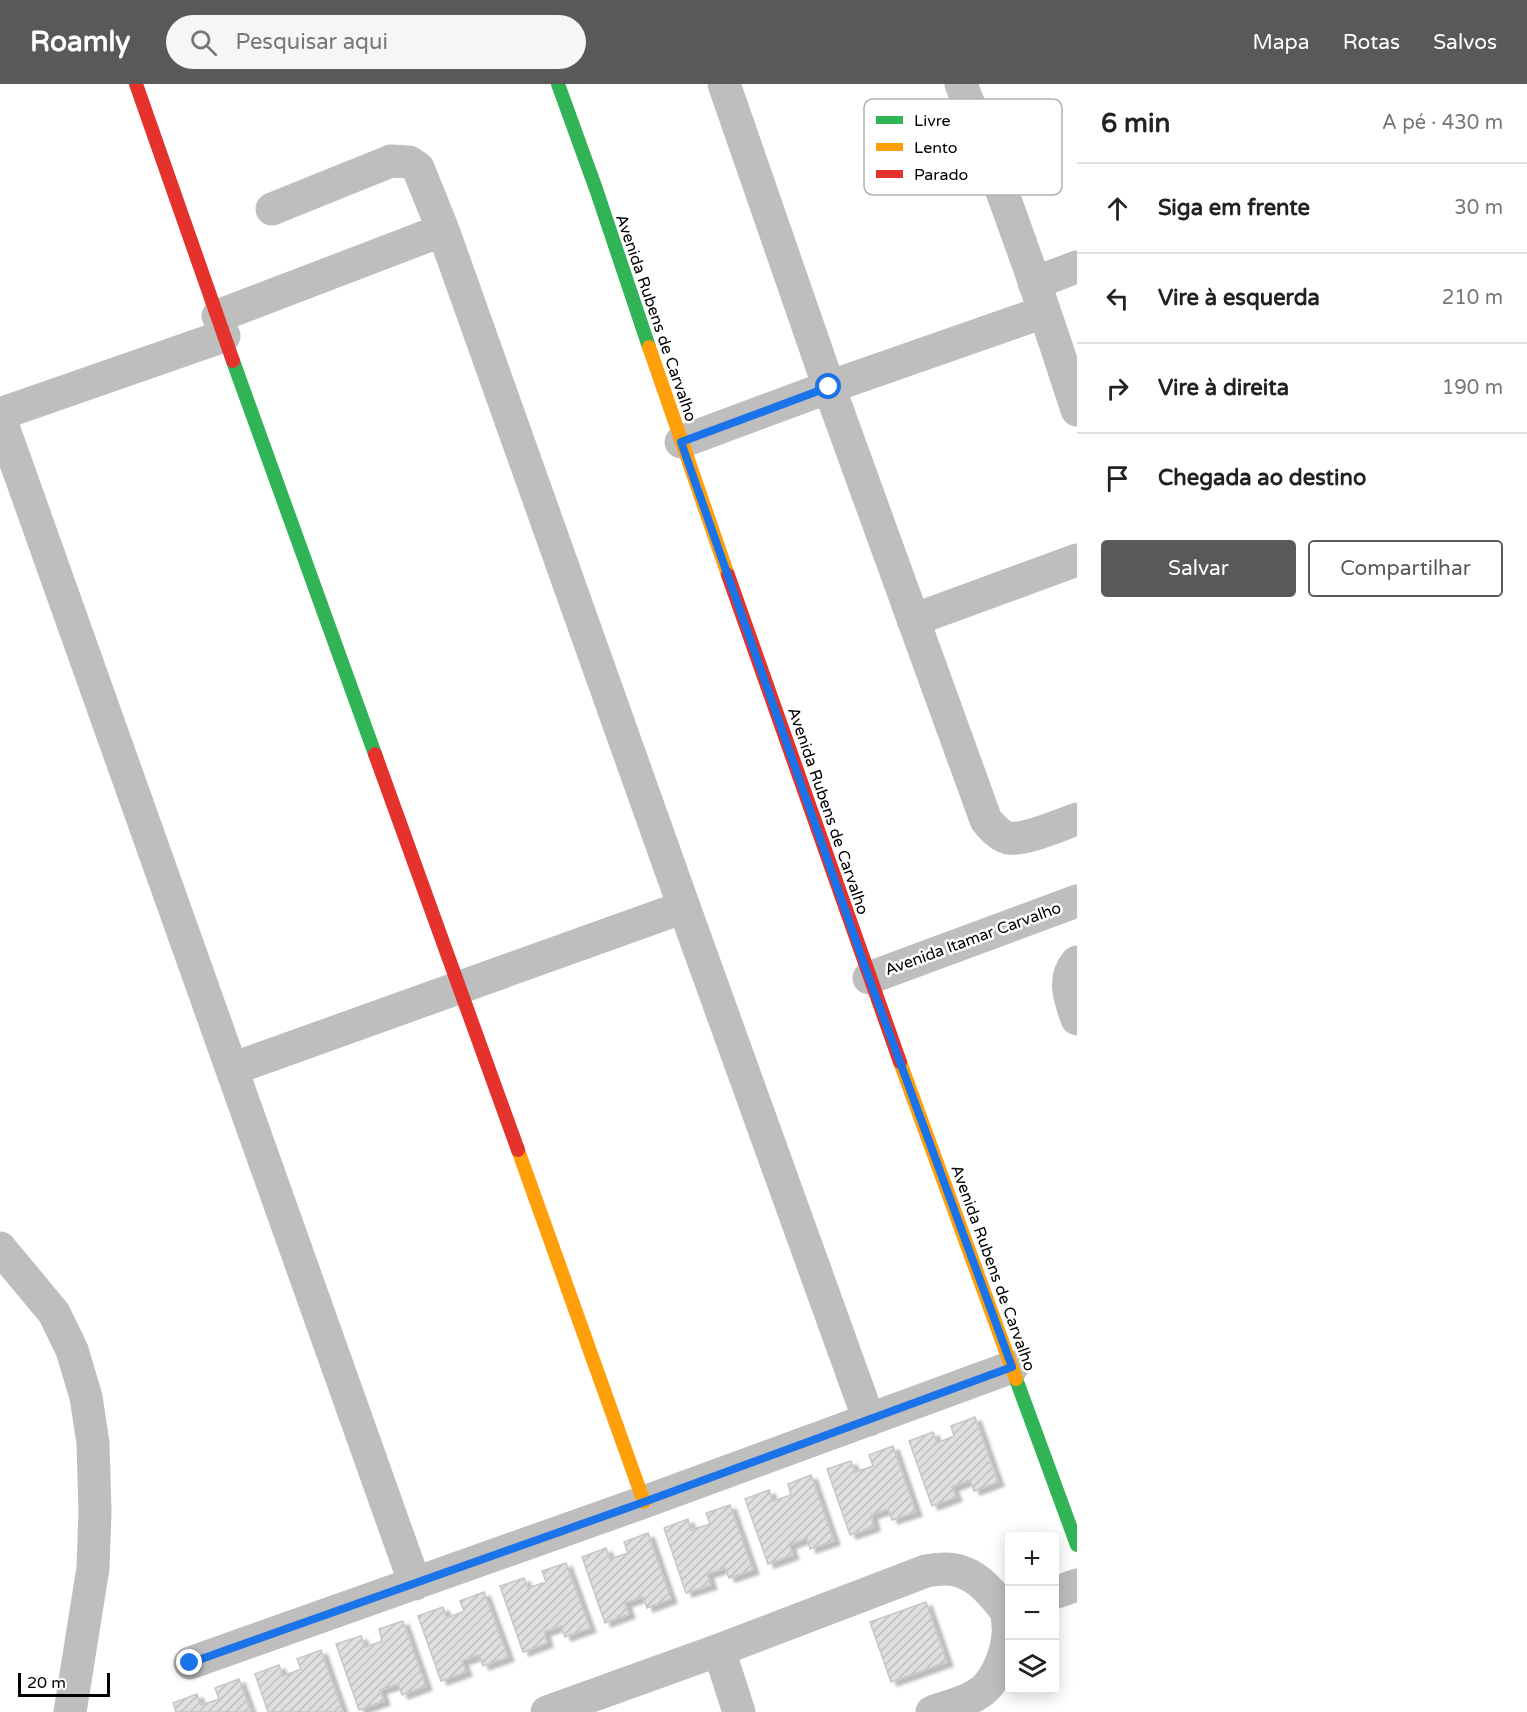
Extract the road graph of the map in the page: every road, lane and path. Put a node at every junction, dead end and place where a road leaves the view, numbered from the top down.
1 (136, 84) edge
2 (558, 84) edge
3 (724, 84) edge
4 (961, 84) edge
5 (967, 99) edge
6 (1003, 195) edge
7 (272, 209) dead end
8 (443, 230) junction
9 (1077, 267) edge
10 (1039, 297) junction
11 (221, 326) junction
12 (1068, 349) edge
13 (829, 387) junction
14 (1077, 410) edge
15 (0, 416) edge
16 (681, 442) junction
17 (1077, 560) edge
18 (913, 620) junction
19 (1077, 819) edge
20 (1077, 901) edge
21 (684, 907) junction
22 (1077, 962) edge
23 (869, 978) junction
24 (460, 987) junction
25 (1077, 1019) edge
26 (232, 1069) junction
27 (0, 1248) edge
28 (1012, 1367) junction
29 (869, 1420) junction
30 (644, 1502) junction
31 (1077, 1545) edge
32 (415, 1584) junction
33 (1077, 1585) edge
34 (1059, 1591) edge
35 (1005, 1608) edge
36 (1007, 1640) edge
37 (719, 1650) junction
38 (190, 1663) dead end
39 (70, 1712) edge
40 (548, 1712) edge
41 (739, 1712) edge
42 (932, 1712) edge

1 - 11 street
2 - 16 street, Avenida Rubens de Carvalho
3 - 13 street
4 - 5 street
6 - 10 street
7 - 8 street
8 - 11 street
8 - 21 street
9 - 10 street
10 - 12 street
10 - 13 street
11 - 15 street
11 - 24 street
12 - 14 street
13 - 16 street
13 - 18 street
15 - 26 street
16 - 23 street, Avenida Rubens de Carvalho
17 - 18 street
18 - 19 street
20 - 23 street, Avenida Itamar Carvalho
21 - 24 street
21 - 29 street
22 - 25 street
23 - 28 street, Avenida Rubens de Carvalho
24 - 26 street
24 - 30 street
26 - 32 street
27 - 39 street
28 - 29 street
28 - 31 street, Avenida Rubens de Carvalho
29 - 30 street
30 - 32 street
32 - 38 street
33 - 34 street
35 - 37 street
36 - 42 street
37 - 40 street
37 - 41 street

